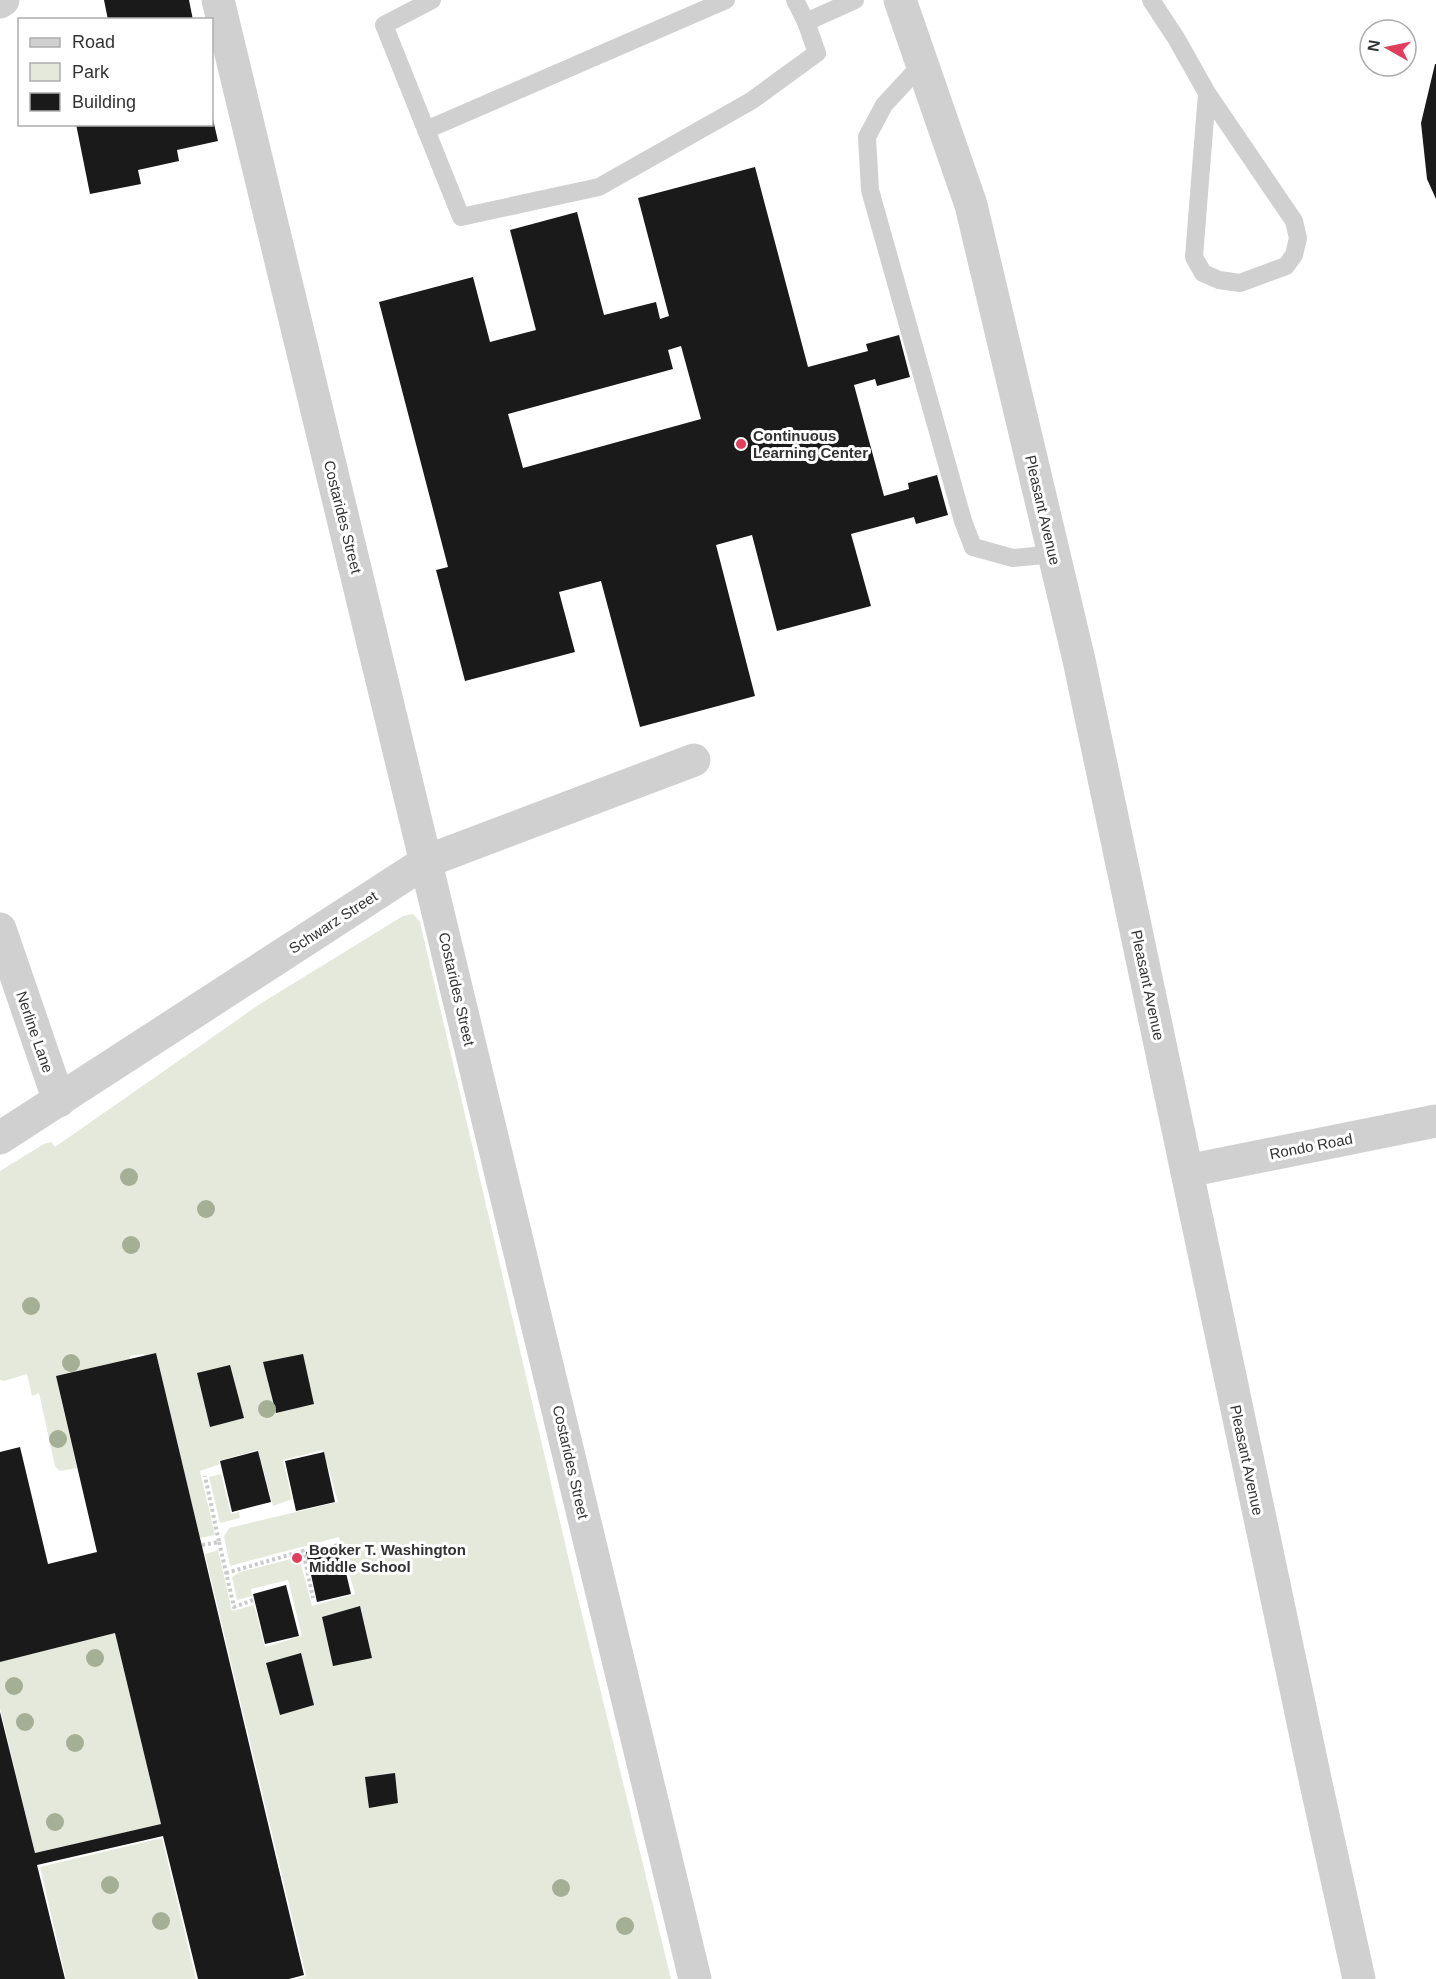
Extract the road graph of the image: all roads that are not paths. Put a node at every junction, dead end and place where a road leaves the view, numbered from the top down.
1 (218, 0) edge
2 (432, 0) edge
3 (726, 0) edge
4 (795, 0) edge
5 (855, 0) edge
6 (900, 0) edge
7 (1151, 0) edge
8 (806, 22) junction
9 (922, 64) junction
10 (1207, 93) junction
11 (426, 130) junction
12 (1054, 554) junction
13 (694, 760) dead end
14 (426, 861) junction
15 (0, 929) edge
16 (59, 1101) junction
17 (1436, 1121) edge
18 (0, 1138) edge
19 (1187, 1171) junction
20 (695, 1979) edge
21 (1359, 1979) edge

1 - 14 street, Costarides Street
2 - 11 lane
3 - 11 lane
4 - 8 lane
5 - 8 lane
6 - 9 street, Pleasant Avenue
7 - 10 lane
8 - 11 lane
9 - 12 street, Pleasant Avenue
9 - 12 lane
10 - 10 lane
12 - 19 street, Pleasant Avenue
13 - 14 street, Schwarz Street
14 - 16 street, Schwarz Street
14 - 20 street, Costarides Street
15 - 16 street, Nerline Lane
16 - 18 street, Schwarz Street
17 - 19 street, Rondo Road
19 - 21 street, Pleasant Avenue

